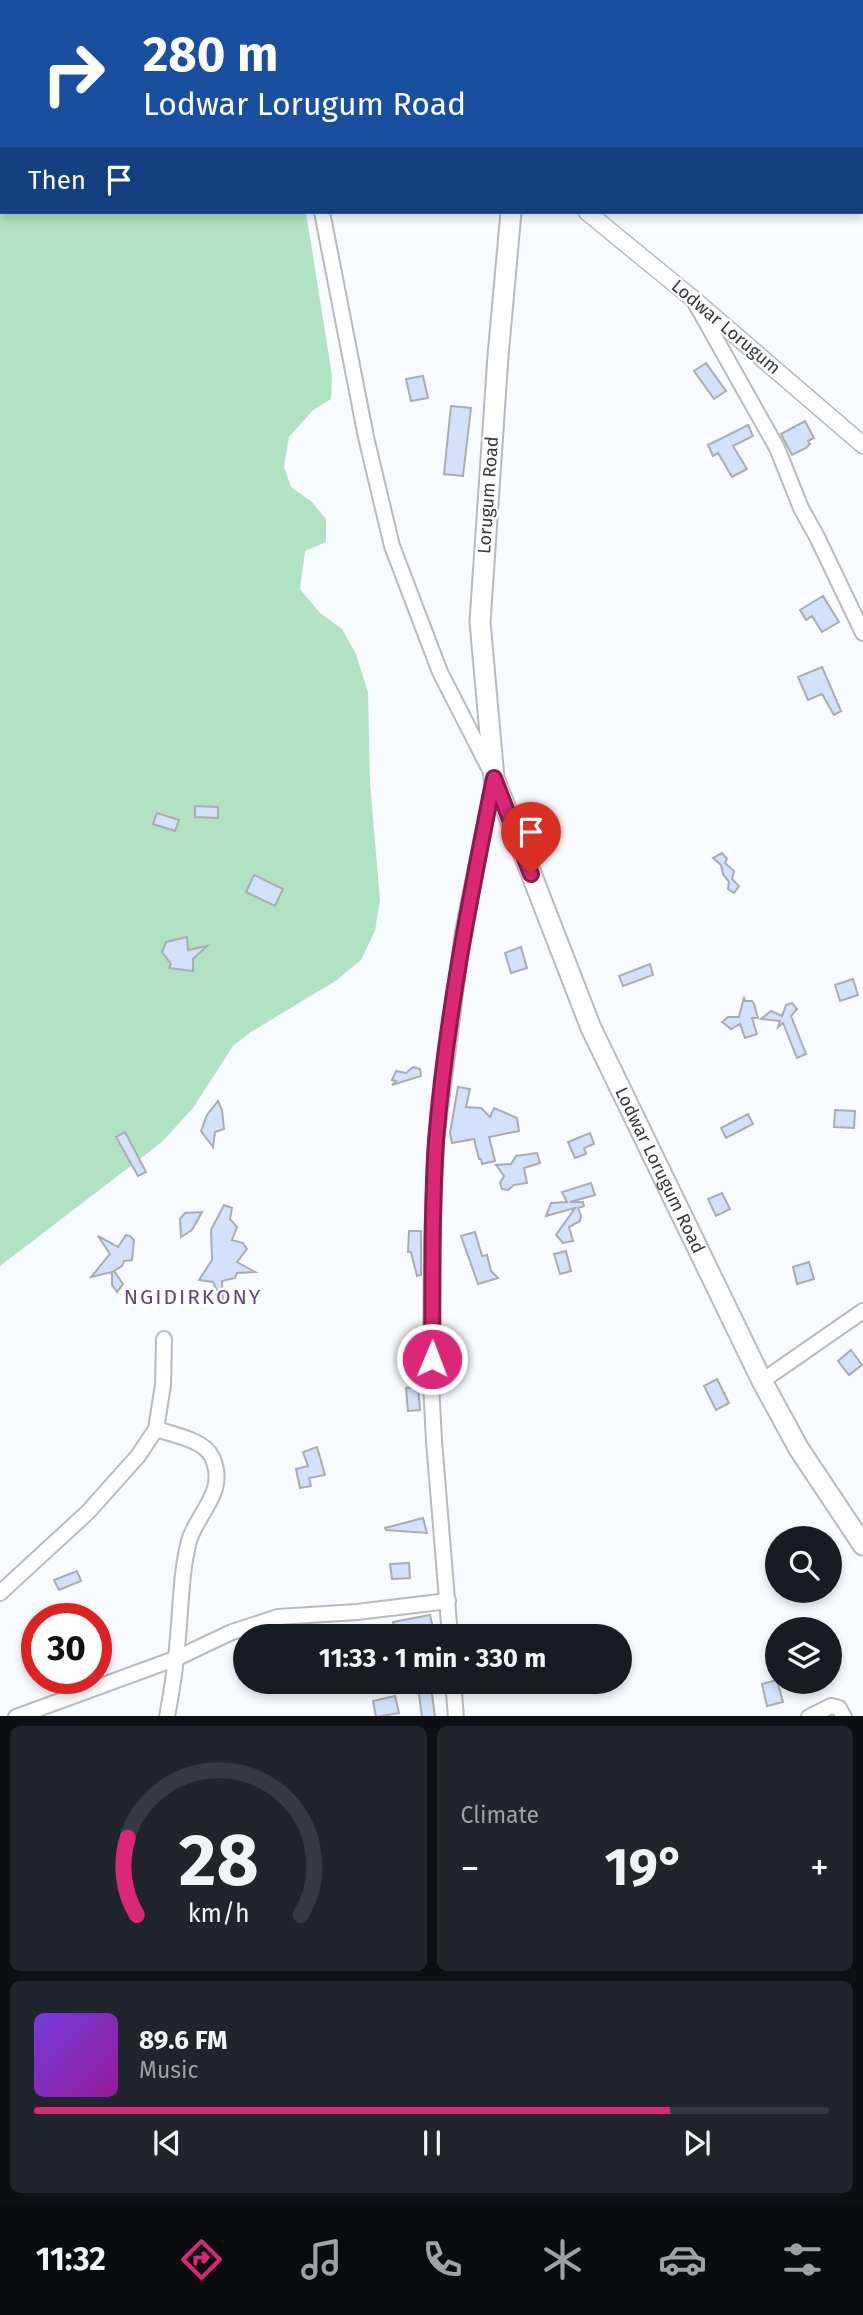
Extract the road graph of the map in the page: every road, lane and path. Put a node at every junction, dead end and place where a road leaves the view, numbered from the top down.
1 (322, 214) edge
2 (511, 214) edge
3 (589, 214) edge
4 (692, 298) junction
5 (863, 445) edge
6 (863, 633) edge
7 (494, 778) junction
8 (863, 1311) edge
9 (164, 1339) dead end
10 (762, 1381) junction
11 (156, 1429) junction
12 (863, 1545) edge
13 (0, 1593) edge
14 (448, 1601) junction
15 (449, 1624) edge
16 (177, 1658) junction
17 (454, 1694) edge
18 (19, 1716) edge
19 (167, 1716) edge
20 (456, 1716) edge
21 (811, 1716) edge
22 (843, 1716) edge

1 - 7 street
2 - 7 main road, Lorugum Road
3 - 4 street, Lodwar Lorugum
4 - 5 street, Lodwar Lorugum
4 - 6 street
7 - 10 main road, Lodwar Lorugum Road
7 - 14 street
8 - 10 street
9 - 11 street
10 - 12 main road, Lodwar Lorugum Road
11 - 13 street
11 - 16 street
14 - 15 street
14 - 16 street
16 - 18 street
16 - 19 street
17 - 20 street
21 - 22 street

